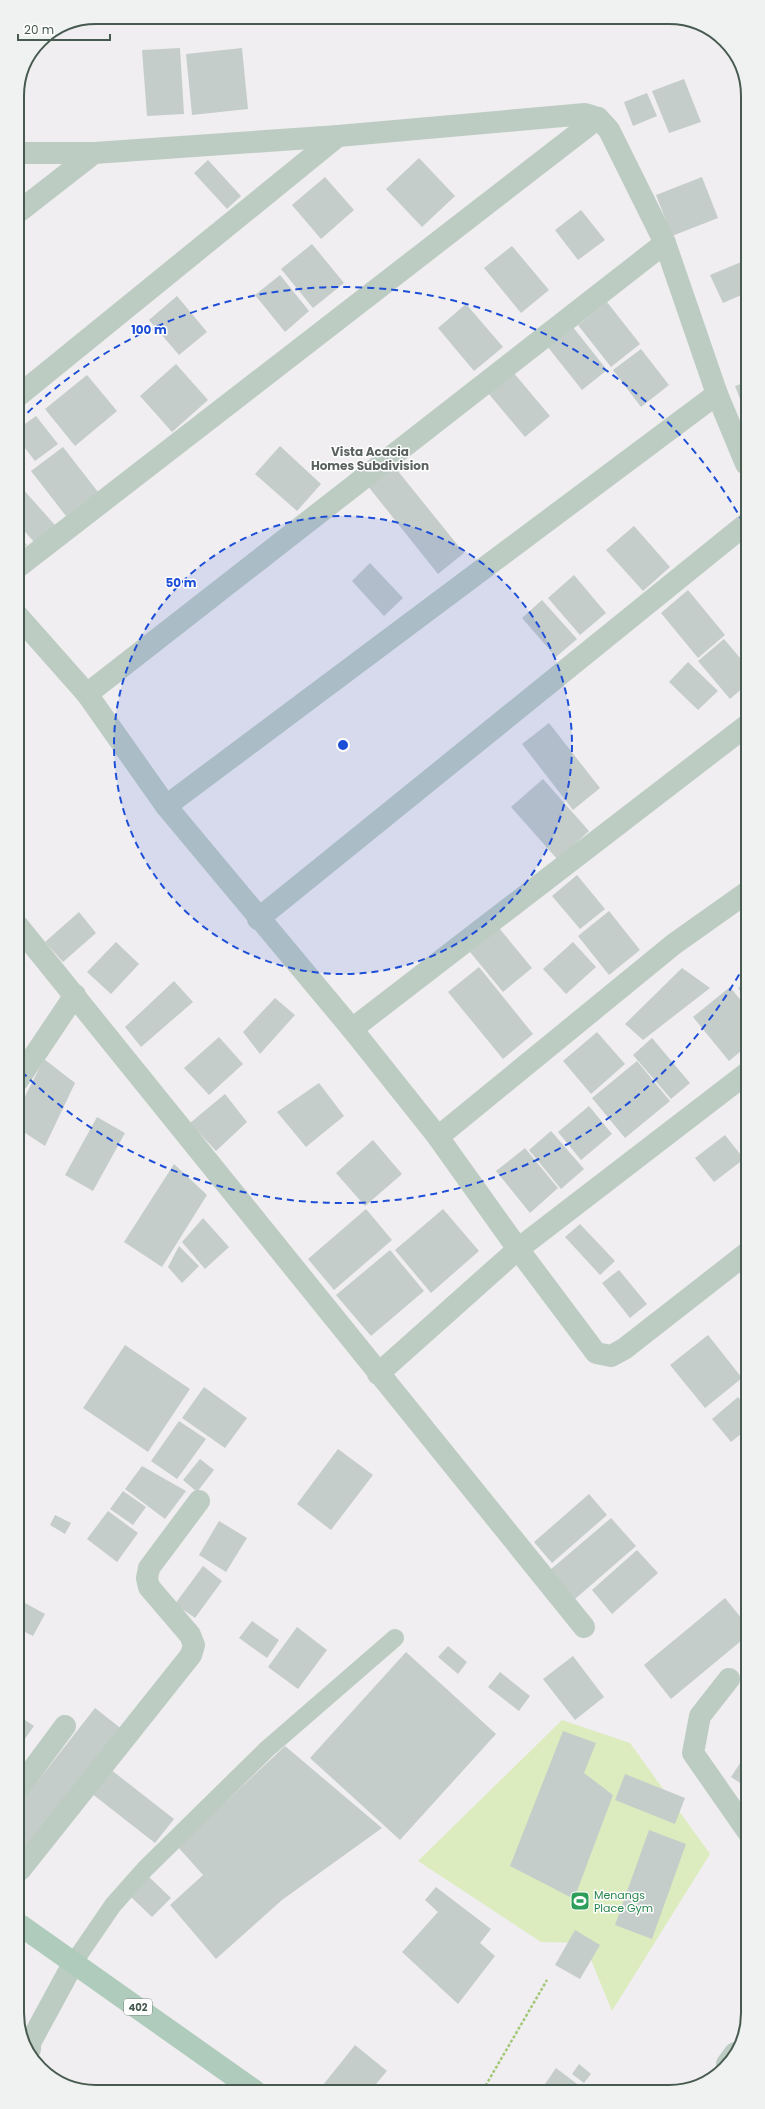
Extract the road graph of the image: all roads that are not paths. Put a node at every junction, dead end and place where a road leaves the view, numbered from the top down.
1 (598, 118) junction
2 (338, 136) junction
3 (24, 153) edge
4 (94, 153) junction
5 (24, 208) edge
6 (665, 243) junction
7 (24, 391) edge
8 (718, 394) junction
9 (741, 452) edge
10 (741, 528) edge
11 (24, 562) edge
12 (24, 623) edge
13 (87, 694) junction
14 (741, 730) edge
15 (166, 806) junction
16 (741, 897) edge
17 (258, 919) junction
18 (24, 933) edge
19 (75, 995) junction
20 (352, 1029) junction
21 (24, 1071) edge
22 (741, 1078) edge
23 (438, 1137) junction
24 (518, 1249) junction
25 (741, 1258) edge
26 (378, 1374) junction
27 (199, 1501) dead end
28 (584, 1627) dead end
29 (395, 1638) dead end
30 (728, 1679) dead end
31 (65, 1726) dead end
32 (24, 1781) edge
33 (741, 1822) edge
34 (24, 1865) edge
35 (24, 1928) edge
36 (74, 1962) junction
37 (30, 2043) edge
38 (247, 2085) edge

1 - 2 street
1 - 6 street
1 - 11 street
2 - 4 street
2 - 7 street
3 - 4 street
4 - 5 street
6 - 8 street
6 - 13 street
8 - 9 street
8 - 15 street
10 - 17 street
12 - 13 street
13 - 15 street
14 - 20 street
15 - 17 street
16 - 23 street
17 - 20 street
18 - 19 street
19 - 21 street
19 - 26 street
20 - 23 street
22 - 24 street
23 - 24 street
24 - 25 street
24 - 26 street
26 - 28 street
27 - 34 street
29 - 36 lane
30 - 33 street
31 - 32 street
35 - 36 main road, 402
36 - 37 street
36 - 38 main road, 402

